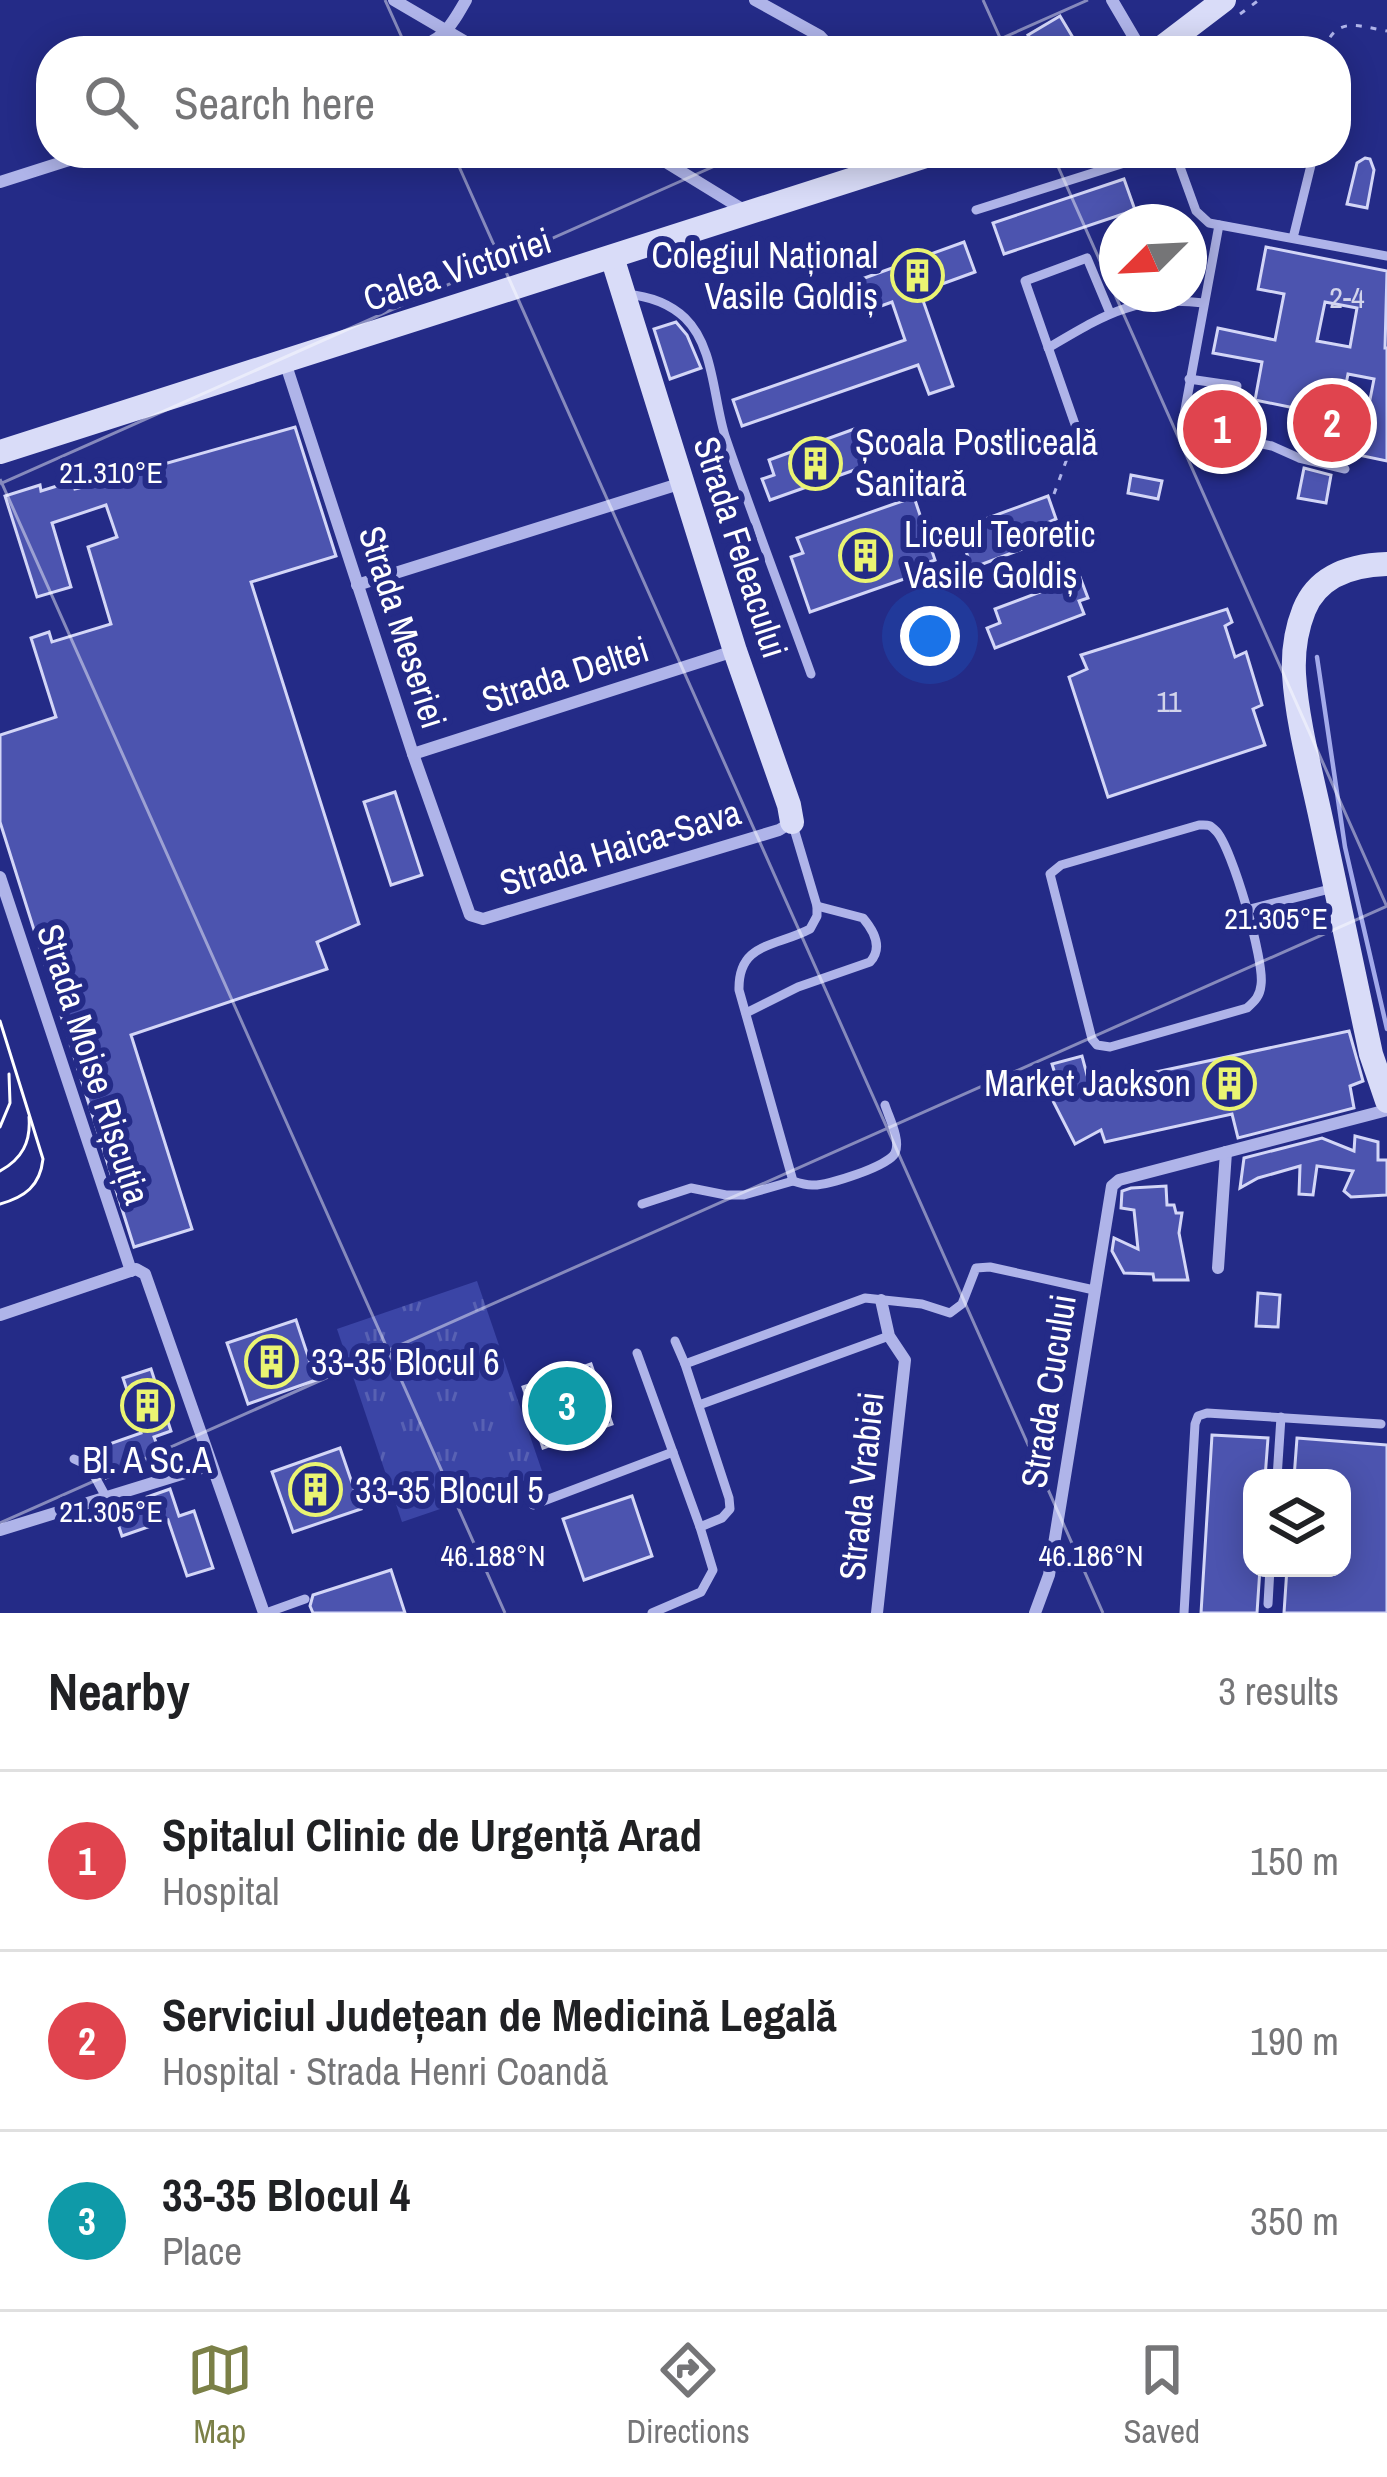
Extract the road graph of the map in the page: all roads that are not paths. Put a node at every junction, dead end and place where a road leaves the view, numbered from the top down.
1 (394, 0) edge
2 (466, 0) edge
3 (755, 0) edge
4 (1112, 0) edge
5 (1224, 0) edge
6 (448, 32) junction
7 (442, 36) edge
8 (455, 36) edge
9 (820, 36) edge
10 (1133, 36) edge
11 (1177, 36) edge
12 (44, 168) edge
13 (676, 168) edge
14 (861, 168) edge
15 (1109, 168) edge
16 (1180, 168) edge
17 (1310, 168) edge
18 (0, 182) edge
19 (976, 210) dead end
20 (749, 213) junction
21 (1219, 225) junction
22 (1293, 238) junction
23 (1387, 256) edge
24 (612, 257) junction
25 (1207, 287) edge
26 (623, 294) junction
27 (1202, 312) edge
28 (1110, 313) joint
29 (1048, 348) junction
30 (285, 362) junction
31 (1189, 379) junction
32 (1237, 386) dead end
33 (1077, 430) road end
34 (0, 452) edge
35 (1345, 469) dead end
36 (682, 483) junction
37 (1387, 564) edge
38 (357, 585) junction
39 (735, 651) junction
40 (812, 674) dead end
41 (412, 754) junction
42 (792, 822) junction
43 (0, 877) edge
44 (1336, 887) junction
45 (817, 906) junction
46 (467, 910) joint
47 (1246, 910) junction
48 (746, 1013) junction
49 (1387, 1100) edge
50 (885, 1105) dead end
51 (1387, 1110) edge
52 (1226, 1152) junction
53 (793, 1180) junction
54 (643, 1204) dead end
55 (1218, 1268) dead end
56 (137, 1271) junction
57 (1094, 1290) junction
58 (881, 1300) junction
59 (0, 1315) edge
60 (889, 1336) junction
61 (676, 1341) dead end
62 (637, 1353) dead end
63 (685, 1364) junction
64 (699, 1405) junction
65 (1281, 1418) junction
66 (1381, 1424) dead end
67 (673, 1452) junction
68 (74, 1459) dead end
69 (211, 1466) junction
70 (1278, 1469) edge
71 (106, 1497) junction
72 (533, 1505) dead end
73 (700, 1527) junction
74 (0, 1530) edge
75 (1270, 1577) edge
76 (305, 1599) dead end
77 (1268, 1604) dead end
78 (265, 1613) edge
79 (652, 1613) edge
80 (877, 1613) edge
81 (1036, 1613) edge
82 (1184, 1613) edge

1 - 6 street
2 - 6 street
3 - 9 street
4 - 10 street
5 - 11 street
6 - 7 street
6 - 8 street
12 - 18 street
13 - 20 street
14 - 20 street, Calea Victoriei
15 - 19 lane
16 - 21 lane
17 - 22 lane
20 - 24 street, Calea Victoriei
21 - 22 lane
21 - 25 lane
22 - 23 lane
24 - 26 street, Strada Feleacului
24 - 30 street, Calea Victoriei
26 - 36 street, Strada Feleacului
26 - 40 lane, Strada Feleacului
27 - 31 lane
28 - 29 lane
28 - 29 lane
29 - 33 lane
30 - 34 street, Calea Victoriei
30 - 38 street, Strada Meseriei
31 - 32 lane
31 - 35 lane
36 - 38 street
36 - 39 street, Strada Feleacului
37 - 44 street
38 - 41 street, Strada Meseriei
39 - 41 street, Strada Deltei
39 - 42 street, Strada Feleacului
41 - 46 street, Strada Meseriei
42 - 45 lane
42 - 46 street, Strada Haica-Sava
43 - 56 street, Strada Moise Rișcuția
44 - 47 lane
44 - 49 street
45 - 48 lane
45 - 48 lane
47 - 47 lane
48 - 53 lane
50 - 53 lane
51 - 52 street
52 - 55 street
52 - 57 street, Strada Cucului
53 - 54 lane
56 - 59 street
56 - 69 street, Strada Moise Rișcuția
57 - 58 lane
57 - 81 street, Strada Cucului
58 - 60 street, Strada Vrabiei
58 - 63 lane
60 - 64 lane
60 - 80 street, Strada Vrabiei
61 - 63 lane
62 - 67 lane
63 - 64 lane
64 - 73 lane
65 - 66 lane
65 - 70 lane
65 - 82 lane
67 - 72 lane
67 - 73 lane
68 - 71 lane
69 - 71 street
69 - 78 street, Strada Moise Rișcuția
71 - 74 street
73 - 79 lane
75 - 77 lane
76 - 78 lane

